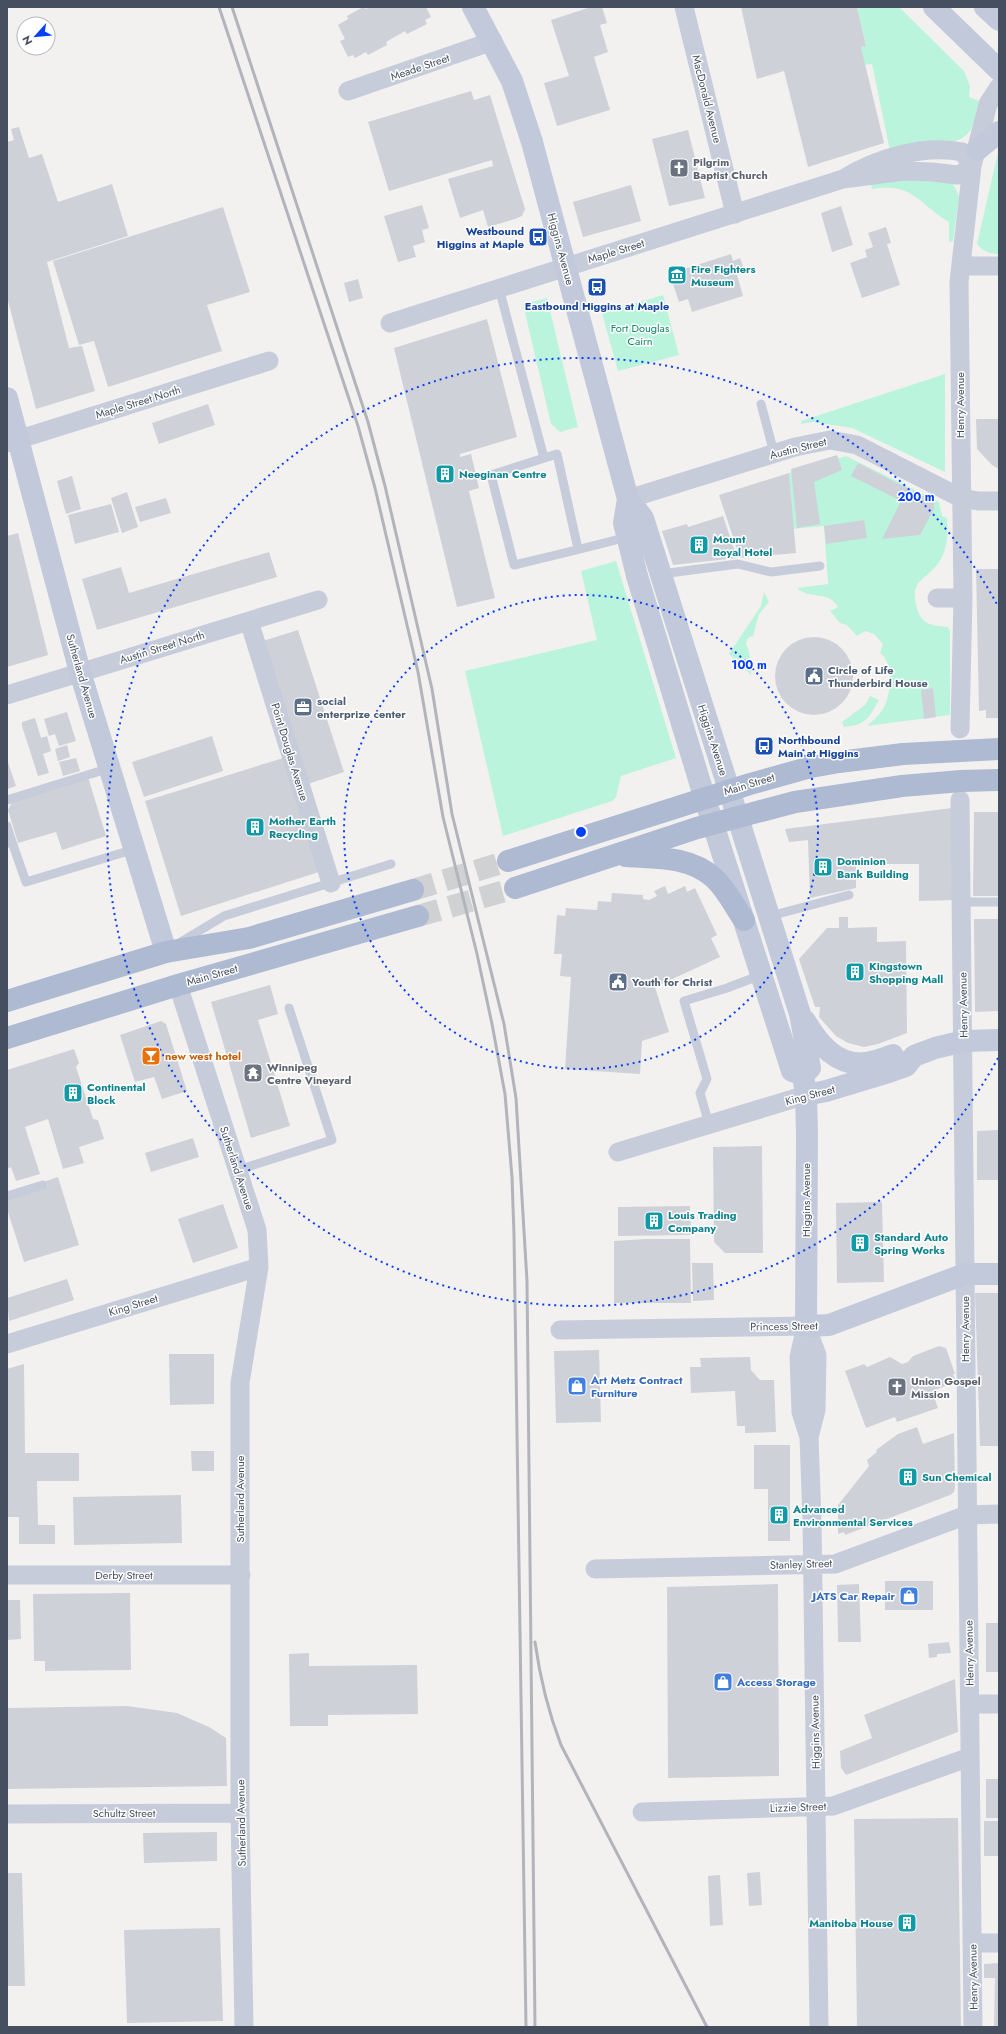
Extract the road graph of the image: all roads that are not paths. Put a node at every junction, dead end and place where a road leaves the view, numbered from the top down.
1 (473, 7) edge
2 (684, 7) edge
3 (934, 7) edge
4 (493, 41) junction
5 (999, 70) edge
6 (999, 87) edge
7 (348, 91) dead end
8 (999, 132) edge
9 (975, 158) junction
10 (735, 214) junction
11 (960, 266) junction
12 (999, 266) edge
13 (566, 267) junction
14 (499, 288) junction
15 (390, 323) dead end
16 (269, 361) dead end
17 (7, 398) edge
18 (761, 404) dead end
19 (12, 441) edge
20 (774, 453) junction
21 (544, 458) junction
22 (961, 498) junction
23 (628, 499) junction
24 (999, 501) edge
25 (627, 536) junction
26 (578, 549) junction
27 (820, 566) dead end
28 (649, 575) junction
29 (937, 598) dead end
30 (963, 598) junction
31 (318, 600) dead end
32 (249, 621) junction
33 (80, 672) junction
34 (7, 695) edge
35 (960, 729) dead end
36 (999, 749) edge
37 (110, 768) junction
38 (999, 780) edge
39 (729, 791) junction
40 (705, 798) junction
41 (7, 800) edge
42 (960, 800) dead end
43 (738, 816) junction
44 (714, 823) junction
45 (7, 826) edge
46 (10, 842) edge
47 (135, 849) junction
48 (617, 856) junction
49 (508, 861) tunnel mouth
50 (391, 864) dead end
51 (331, 883) junction
52 (515, 888) tunnel mouth
53 (413, 890) tunnel mouth
54 (849, 896) dead end
55 (962, 902) junction
56 (999, 902) edge
57 (418, 916) tunnel mouth
58 (770, 916) junction
59 (744, 920) junction
60 (166, 952) junction
61 (761, 975) junction
62 (178, 985) junction
63 (7, 1001) edge
64 (289, 1008) dead end
65 (800, 1014) junction
66 (7, 1038) edge
67 (999, 1040) edge
68 (964, 1041) junction
69 (914, 1056) junction
70 (804, 1085) junction
71 (709, 1124) junction
72 (618, 1152) dead end
73 (238, 1170) junction
74 (42, 1185) dead end
75 (7, 1196) edge
76 (259, 1267) junction
77 (965, 1274) junction
78 (999, 1274) edge
79 (806, 1326) junction
80 (560, 1330) dead end
81 (7, 1344) edge
82 (999, 1514) edge
83 (967, 1515) junction
84 (813, 1565) junction
85 (595, 1569) dead end
86 (7, 1575) edge
87 (241, 1575) junction
88 (970, 1704) junction
89 (999, 1704) edge
90 (970, 1757) junction
91 (816, 1807) junction
92 (642, 1812) dead end
93 (7, 1814) edge
94 (240, 1814) junction
95 (972, 1943) junction
96 (999, 1943) edge
97 (244, 2027) edge
98 (819, 2027) edge
99 (974, 2027) edge

1 - 4 main road, Higgins Avenue
2 - 10 street, MacDonald Avenue
3 - 5 main road
4 - 7 street, Meade Street
4 - 13 main road, Higgins Avenue
6 - 9 street, Henry Avenue
8 - 9 main road
9 - 10 street, Maple Street
9 - 11 street, Henry Avenue
10 - 13 street, Maple Street
11 - 12 street
11 - 22 street, Henry Avenue
13 - 14 street, Maple Street
13 - 23 main road, Higgins Avenue
14 - 15 street, Maple Street
14 - 21 lane
16 - 19 street, Maple Street North
17 - 19 main road, Sutherland Avenue
18 - 20 lane
19 - 33 main road, Sutherland Avenue
20 - 22 street, Austin Street
20 - 23 street, Austin Street
21 - 26 lane
21 - 26 lane
22 - 24 street, Austin Street
22 - 30 street, Henry Avenue
23 - 25 main road, Higgins Avenue
23 - 28 main road, Higgins Avenue
25 - 26 lane
25 - 28 main road, Higgins Avenue
27 - 28 lane
28 - 39 main road, Higgins Avenue
28 - 40 main road, Higgins Avenue
29 - 30 street
30 - 35 street, Henry Avenue
31 - 32 street, Austin Street North
32 - 33 street, Austin Street North
32 - 51 street, Point Douglas Avenue
33 - 34 street, Austin Street North
33 - 37 main road, Sutherland Avenue
36 - 39 main road, Main Street
37 - 41 lane
37 - 47 main road, Sutherland Avenue
38 - 43 main road
39 - 40 main road, Main Street
39 - 43 main road, Higgins Avenue
40 - 44 main road, Higgins Avenue
40 - 49 main road, Main Street
42 - 55 street, Henry Avenue
43 - 44 main road
43 - 58 main road, Higgins Avenue
44 - 48 main road
44 - 59 main road, Higgins Avenue
45 - 46 lane
46 - 47 lane
47 - 60 main road, Sutherland Avenue
48 - 52 main road
48 - 59 main road
50 - 51 lane
51 - 60 lane
53 - 60 main road
54 - 58 lane
55 - 56 lane
55 - 68 street, Henry Avenue
57 - 62 main road, Main Street
58 - 65 main road, Higgins Avenue
59 - 61 main road, Higgins Avenue
60 - 63 main road
61 - 70 main road, Higgins Avenue
61 - 71 lane
62 - 66 main road, Main Street
62 - 73 street, Sutherland Avenue
64 - 73 lane
65 - 69 main road
65 - 70 main road, Higgins Avenue
67 - 68 main road, King Street
68 - 69 main road, King Street
68 - 77 street, Henry Avenue
69 - 70 main road, King Street
70 - 71 street, King Street
70 - 79 main road, Higgins Avenue
71 - 72 street, King Street
73 - 76 street, Sutherland Avenue
74 - 75 lane
76 - 81 street, King Street
76 - 87 street, Sutherland Avenue
77 - 78 main road, Princess Street
77 - 79 main road, Princess Street
77 - 83 street, Henry Avenue
79 - 80 street, Princess Street
79 - 84 street, Higgins Avenue
82 - 83 street, Stanley Street
83 - 84 street, Stanley Street
83 - 88 street, Henry Avenue
84 - 85 street, Stanley Street
84 - 91 street, Higgins Avenue
86 - 87 street, Derby Street
87 - 94 street, Sutherland Avenue
88 - 89 street
88 - 90 street, Henry Avenue
90 - 91 street, Lizzie Street
90 - 95 street, Henry Avenue
91 - 92 street, Lizzie Street
91 - 98 street, Higgins Avenue
93 - 94 street, Schultz Street
94 - 97 street, Sutherland Avenue
95 - 96 street
95 - 99 street, Henry Avenue

